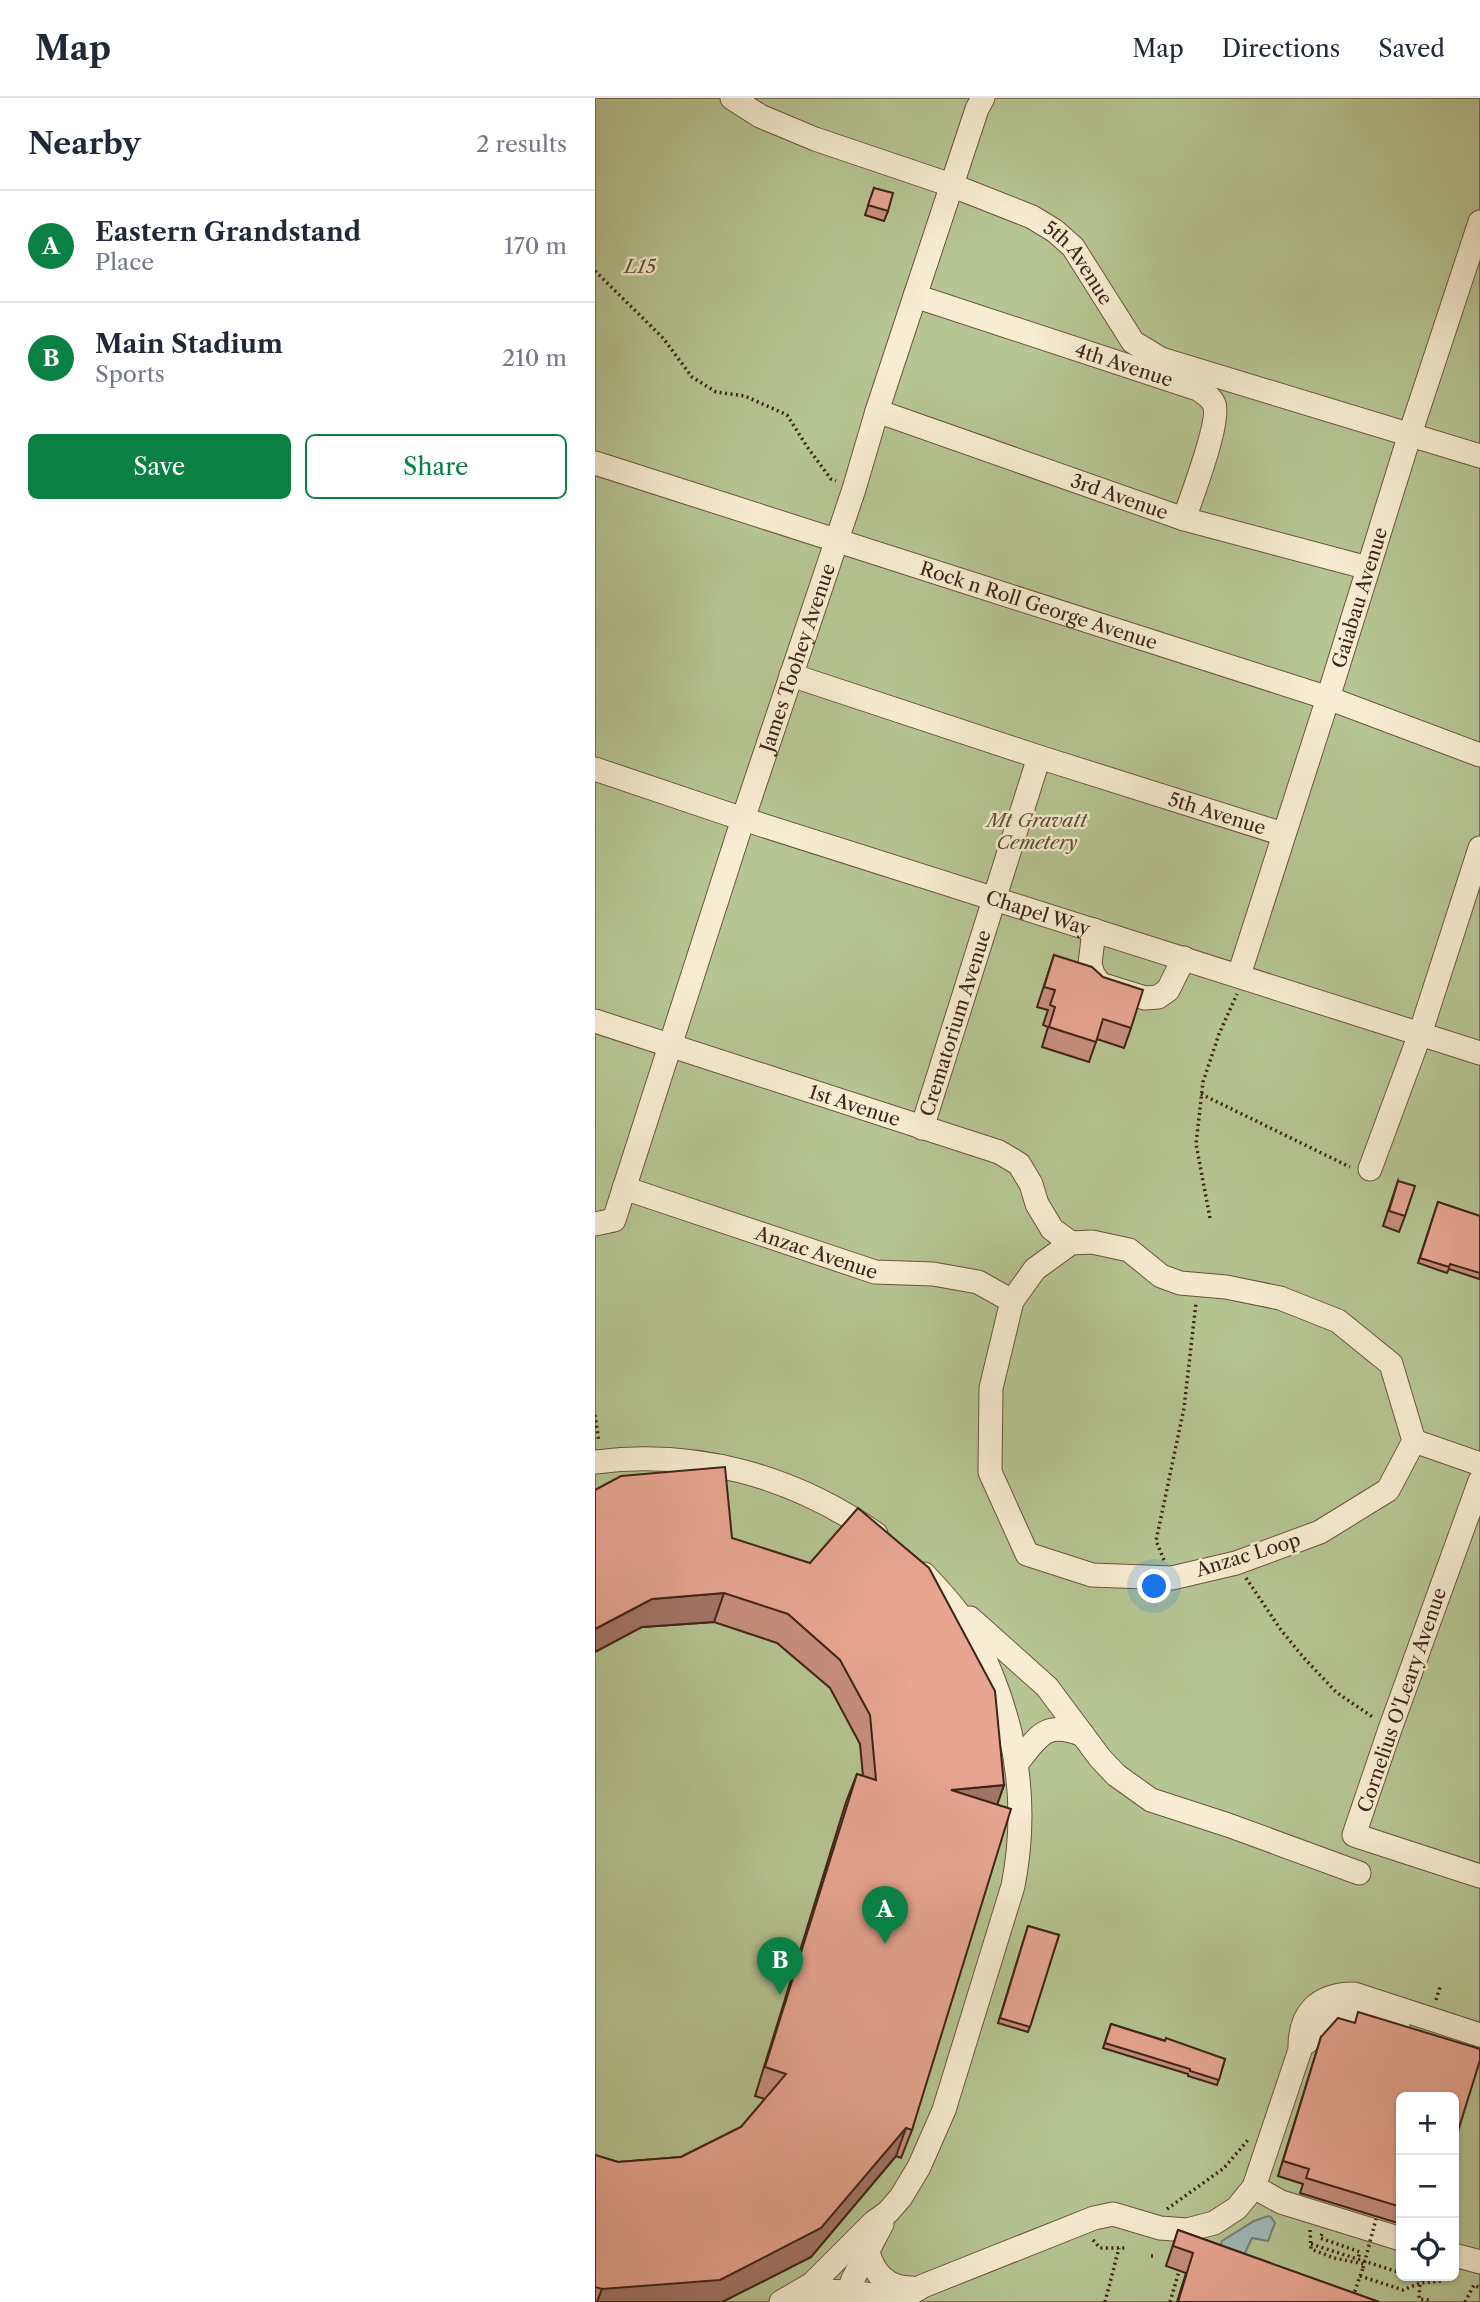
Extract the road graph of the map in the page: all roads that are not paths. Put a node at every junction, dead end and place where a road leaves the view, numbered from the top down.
1 (732, 98) edge
2 (983, 98) edge
3 (951, 185) junction
4 (1480, 222) edge
5 (915, 296) junction
6 (877, 411) junction
7 (1410, 434) junction
8 (1480, 456) edge
9 (595, 463) edge
10 (1184, 519) junction
11 (837, 539) junction
12 (1368, 568) junction
13 (792, 675) junction
14 (1328, 698) junction
15 (1480, 755) edge
16 (1039, 757) junction
17 (595, 769) edge
18 (743, 819) junction
19 (1283, 834) junction
20 (1480, 848) edge
21 (993, 899) junction
22 (1094, 930) junction
23 (1184, 958) junction
24 (1239, 982) junction
25 (595, 1021) edge
26 (1420, 1034) junction
27 (670, 1046) junction
28 (1480, 1053) edge
29 (922, 1128) junction
30 (1370, 1169) road end
31 (624, 1188) junction
32 (605, 1222) edge
33 (1071, 1243) junction
34 (1012, 1301) junction
35 (1414, 1441) junction
36 (597, 1462) edge
37 (1480, 1464) edge
38 (1480, 1481) edge
39 (942, 1593) junction
40 (1083, 1735) junction
41 (1017, 1763) junction
42 (1359, 1873) dead end
43 (1480, 1876) edge
44 (1480, 2035) edge
45 (1446, 2037) junction
46 (1480, 2051) edge
47 (1254, 2187) junction
48 (888, 2212) junction
49 (1396, 2237) edge
50 (868, 2252) junction
51 (1459, 2256) edge
52 (1480, 2262) edge
53 (923, 2286) junction
54 (789, 2297) edge
55 (847, 2297) edge
56 (898, 2301) edge

1 - 3 street, 5th Avenue
2 - 3 street, James Toohey Avenue
3 - 5 street, James Toohey Avenue
3 - 7 street, 5th Avenue
4 - 7 street, Gaiabau Avenue
5 - 6 street, James Toohey Avenue
5 - 10 street, 4th Avenue
6 - 10 street, 3rd Avenue
6 - 11 street, James Toohey Avenue
7 - 8 street
7 - 12 street, Gaiabau Avenue
9 - 11 street, Rock n Roll George Avenue
10 - 12 street, 3rd Avenue
11 - 13 street, James Toohey Avenue
11 - 14 street, Rock n Roll George Avenue
12 - 14 street, Gaiabau Avenue
13 - 16 street, 5th Avenue
13 - 18 street, James Toohey Avenue
14 - 15 street, Rock n Roll George Avenue
14 - 19 street, Gaiabau Avenue
16 - 19 street, 5th Avenue
16 - 21 street, Crematorium Avenue
17 - 18 street, Chapel Way
18 - 21 street, Chapel Way
18 - 27 street, James Toohey Avenue
19 - 24 street, Gaiabau Avenue
20 - 26 street
21 - 22 street, Chapel Way
21 - 29 street, Crematorium Avenue
22 - 23 street, Chapel Way
22 - 23 street
23 - 24 street, Chapel Way
24 - 26 street, Chapel Way
25 - 27 street, 1st Avenue
26 - 28 street, Chapel Way
26 - 30 street
27 - 29 street, 1st Avenue
27 - 31 street, James Toohey Avenue
29 - 33 street, 1st Avenue
31 - 32 street, James Toohey Avenue
31 - 34 street, Anzac Avenue
33 - 34 street, Anzac Loop
33 - 35 street
34 - 35 street, Anzac Loop
35 - 37 street
36 - 39 street
38 - 43 street, Cornelius O'Leary Avenue
39 - 40 street
39 - 41 street
40 - 41 street
40 - 42 street
41 - 48 street
44 - 45 street
45 - 46 street
45 - 47 street
47 - 49 street
47 - 53 street
48 - 50 street
48 - 54 street
50 - 53 street
50 - 55 street
51 - 52 street
53 - 56 street
54 - 55 street
55 - 56 street

